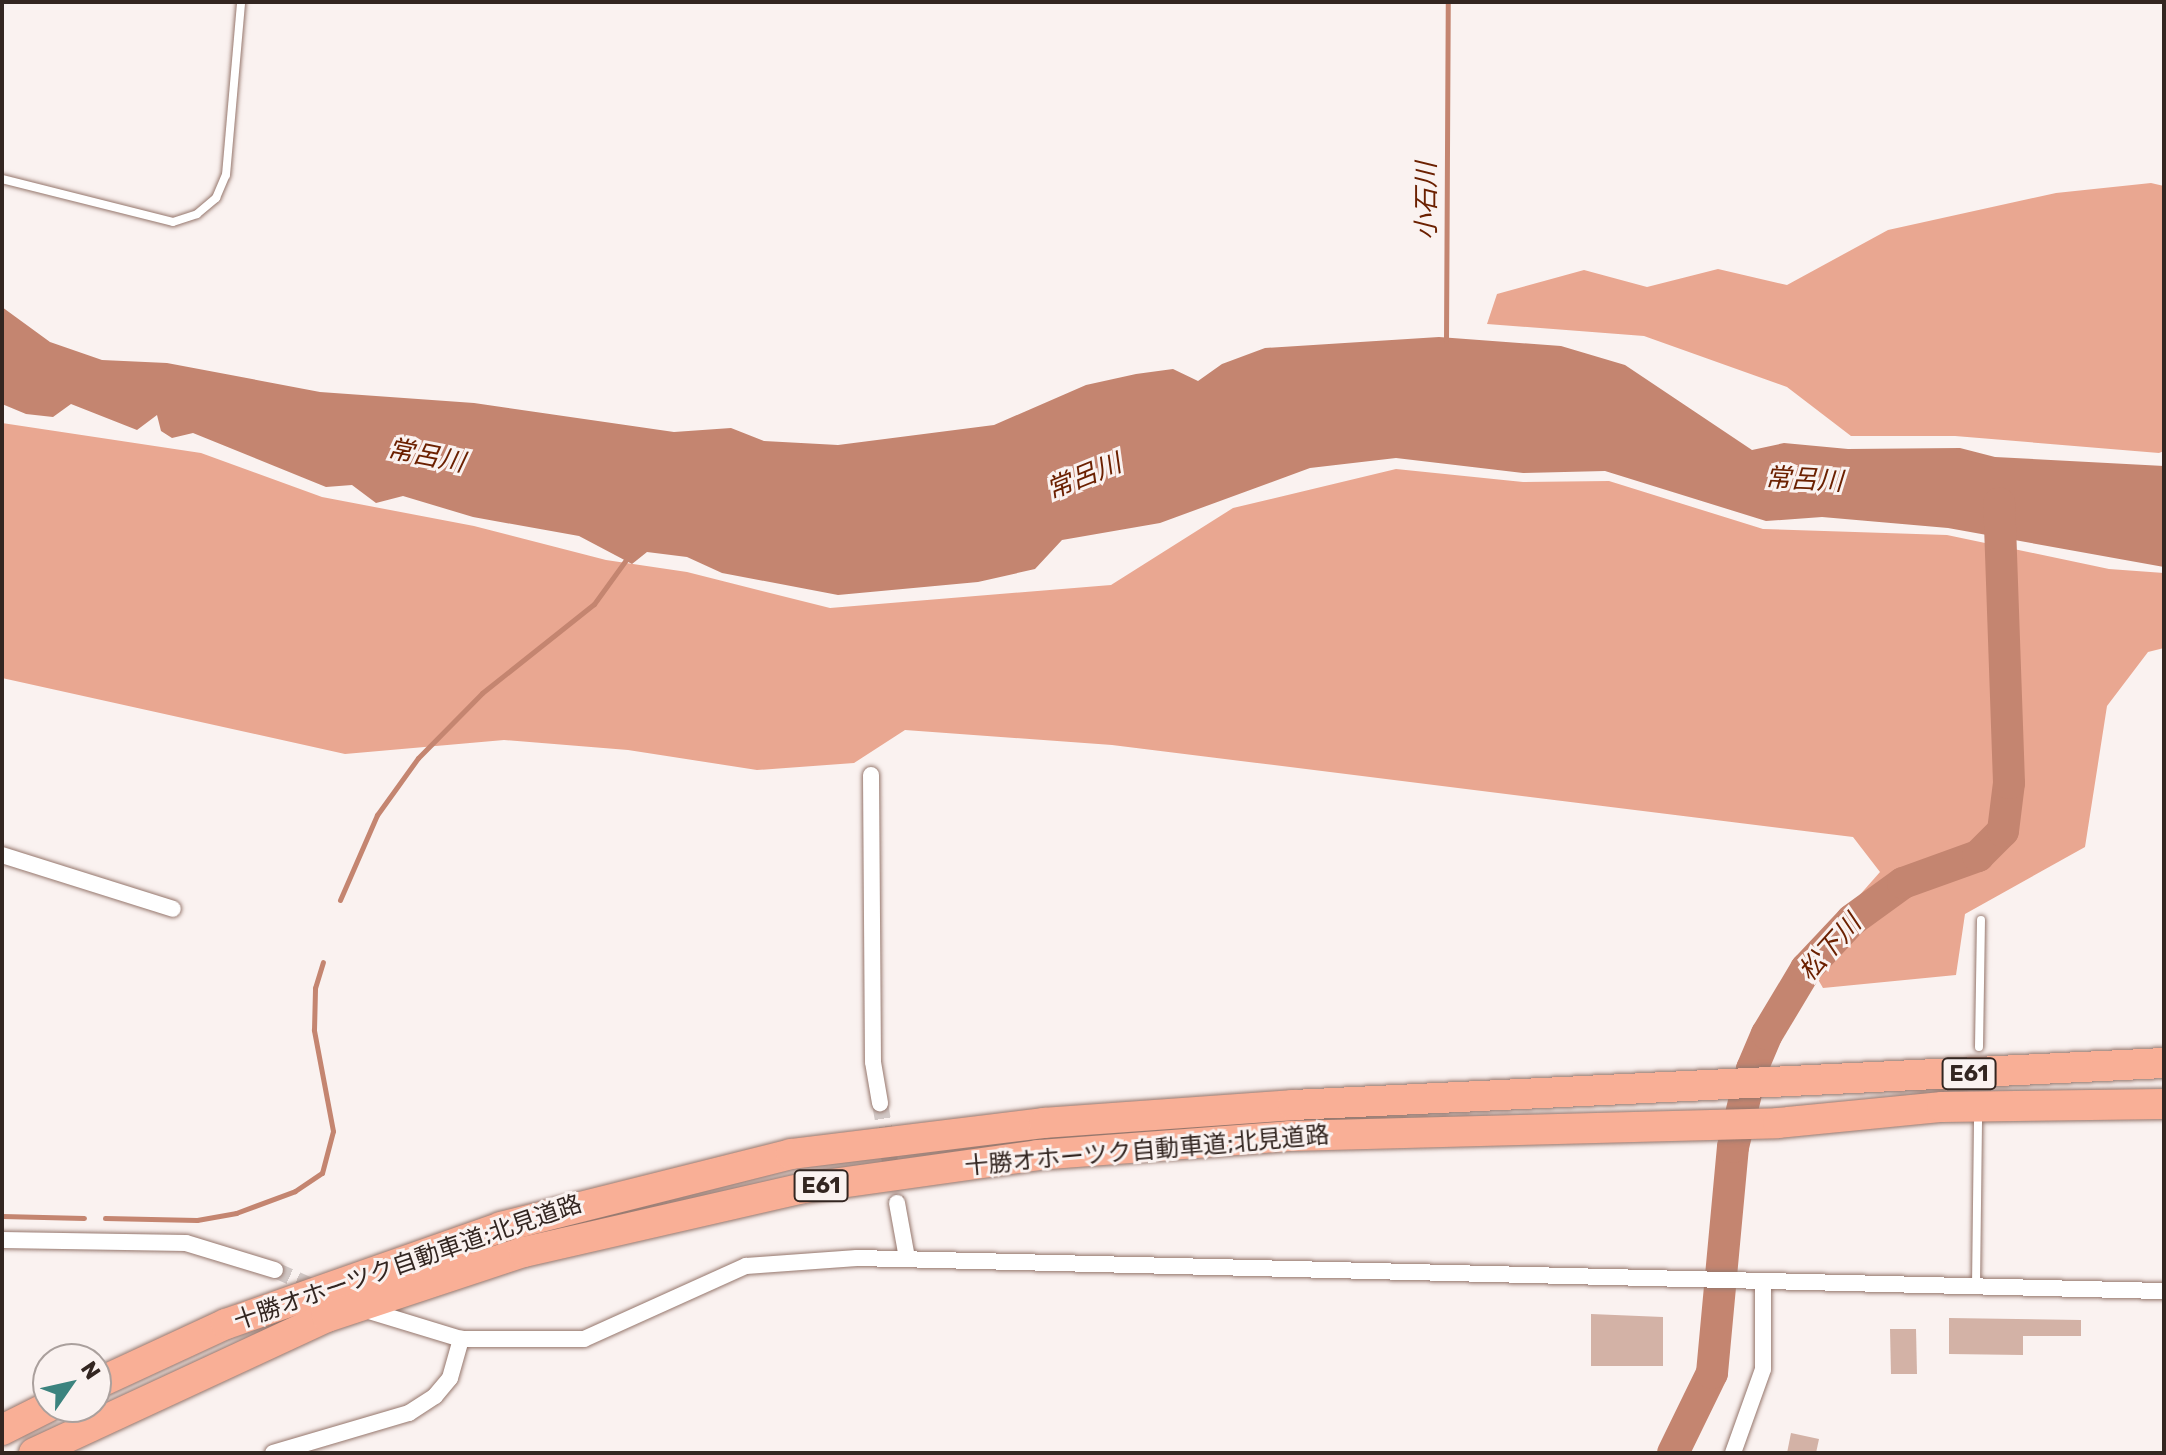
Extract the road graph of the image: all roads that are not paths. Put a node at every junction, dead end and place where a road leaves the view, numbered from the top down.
1 (241, 2) edge
2 (2, 179) edge
3 (871, 775) dead end
4 (2, 855) edge
5 (173, 909) dead end
6 (1981, 920) dead end
7 (1979, 1047) dead end
8 (2164, 1063) edge
9 (880, 1103) tunnel mouth
10 (2164, 1104) edge
11 (1978, 1116) dead end
12 (897, 1203) tunnel mouth
13 (2, 1240) edge
14 (907, 1258) junction
15 (275, 1270) tunnel mouth
16 (1763, 1281) junction
17 (1976, 1286) junction
18 (2164, 1291) edge
19 (366, 1310) dead end
20 (461, 1339) junction
21 (112, 1377) edge
22 (32, 1415) edge
23 (2, 1430) edge
24 (34, 1453) edge
25 (273, 1453) edge
26 (1733, 1453) edge

1 - 2 lane
3 - 9 street
4 - 5 street
6 - 7 lane
8 - 21 highway, 十勝オホーツク自動車道;北見道路 / E61
10 - 24 highway, 十勝オホーツク自動車道;北見道路 / E61
11 - 17 lane
12 - 14 street
13 - 15 street
14 - 16 street
14 - 20 street
16 - 17 street
16 - 26 street
17 - 18 street
19 - 20 street
20 - 25 street
22 - 23 highway

